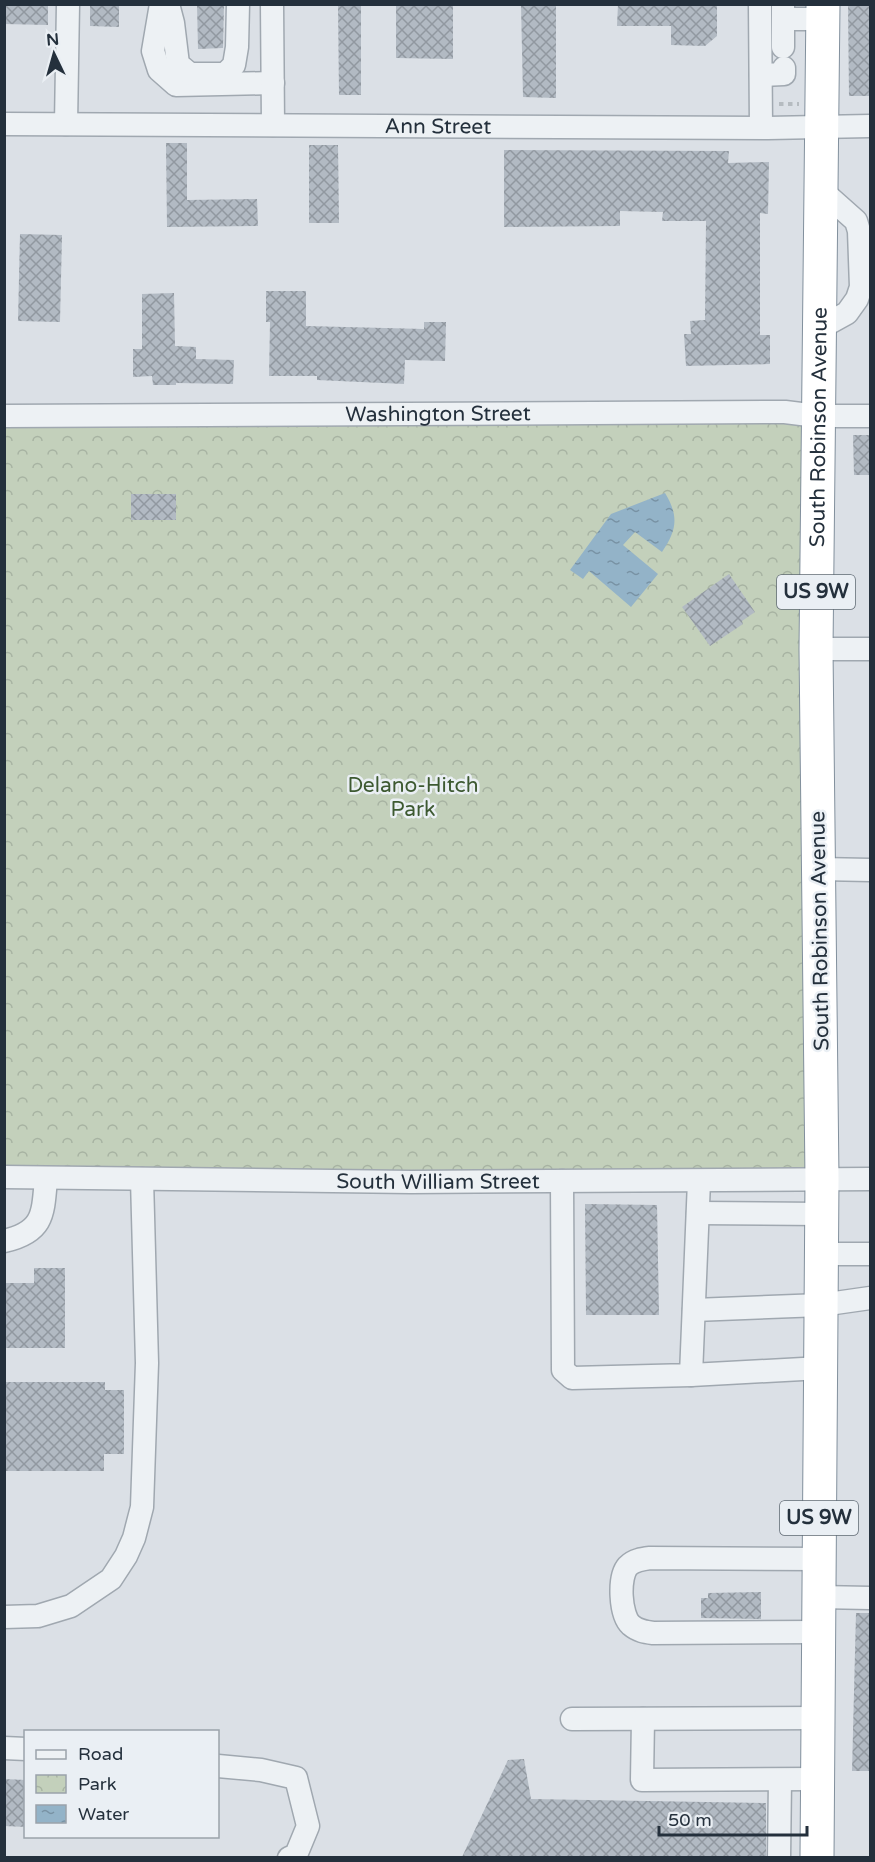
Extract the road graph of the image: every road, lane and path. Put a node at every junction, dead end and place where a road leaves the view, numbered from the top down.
1 (68, 4) edge
2 (161, 4) edge
3 (168, 4) edge
4 (237, 4) edge
5 (272, 4) edge
6 (760, 4) edge
7 (783, 12) edge
8 (823, 12) edge
9 (761, 75) junction
10 (273, 83) junction
11 (4, 124) edge
12 (66, 124) junction
13 (273, 125) junction
14 (821, 126) junction
15 (870, 126) edge
16 (761, 128) junction
17 (4, 416) edge
18 (817, 416) junction
19 (870, 416) edge
20 (816, 649) junction
21 (870, 649) edge
22 (820, 869) junction
23 (870, 870) edge
24 (4, 1177) edge
25 (46, 1178) junction
26 (142, 1179) junction
27 (822, 1179) junction
28 (870, 1179) edge
29 (562, 1181) junction
30 (699, 1181) junction
31 (698, 1213) junction
32 (821, 1215) junction
33 (4, 1241) edge
34 (821, 1254) junction
35 (870, 1254) edge
36 (870, 1298) edge
37 (821, 1305) junction
38 (694, 1310) junction
39 (821, 1368) junction
40 (692, 1375) junction
41 (819, 1559) junction
42 (819, 1597) junction
43 (870, 1598) edge
44 (4, 1617) edge
45 (818, 1632) junction
46 (818, 1718) junction
47 (572, 1719) dead end
48 (644, 1719) junction
49 (4, 1748) edge
50 (24, 1749) edge
51 (219, 1766) edge
52 (817, 1779) junction
53 (780, 1780) junction
54 (289, 1857) edge
55 (779, 1857) edge
56 (817, 1857) edge

1 - 12 street
2 - 10 street
3 - 4 street
5 - 10 street
6 - 9 street
7 - 8 street
7 - 9 street
8 - 14 highway, South Robinson Avenue / US 9W
9 - 16 street
10 - 13 street
11 - 12 street, Ann Street
12 - 13 street, Ann Street
13 - 16 street, Ann Street
14 - 15 street, Ann Street
14 - 16 street, Ann Street
14 - 18 highway, South Robinson Avenue / US 9W
17 - 18 street, Washington Street
18 - 19 street, Washington Street
18 - 20 highway, South Robinson Avenue / US 9W
20 - 21 street
20 - 22 highway, South Robinson Avenue / US 9W
22 - 23 street
22 - 27 highway, South Robinson Avenue / US 9W
24 - 25 street, South William Street
25 - 26 street, South William Street
25 - 33 street
26 - 29 street, South William Street
26 - 44 street
27 - 28 street, South William Street
27 - 30 street, South William Street
27 - 32 highway, South Robinson Avenue / US 9W
29 - 30 street, South William Street
29 - 40 street
30 - 31 street
31 - 32 street
31 - 38 street
32 - 34 highway, South Robinson Avenue / US 9W
34 - 35 street
34 - 37 highway, South Robinson Avenue / US 9W
36 - 37 street
37 - 38 street
37 - 39 highway, South Robinson Avenue / US 9W
38 - 40 street
39 - 40 street
39 - 41 highway, South Robinson Avenue / US 9W
41 - 42 highway, South Robinson Avenue / US 9W
41 - 45 street
42 - 43 street
42 - 45 highway, South Robinson Avenue / US 9W
45 - 46 highway, South Robinson Avenue / US 9W
46 - 48 street
46 - 52 highway, South Robinson Avenue / US 9W
47 - 48 street
48 - 53 street
49 - 50 street
51 - 54 street
52 - 53 street
52 - 56 highway, South Robinson Avenue / US 9W
53 - 55 street

